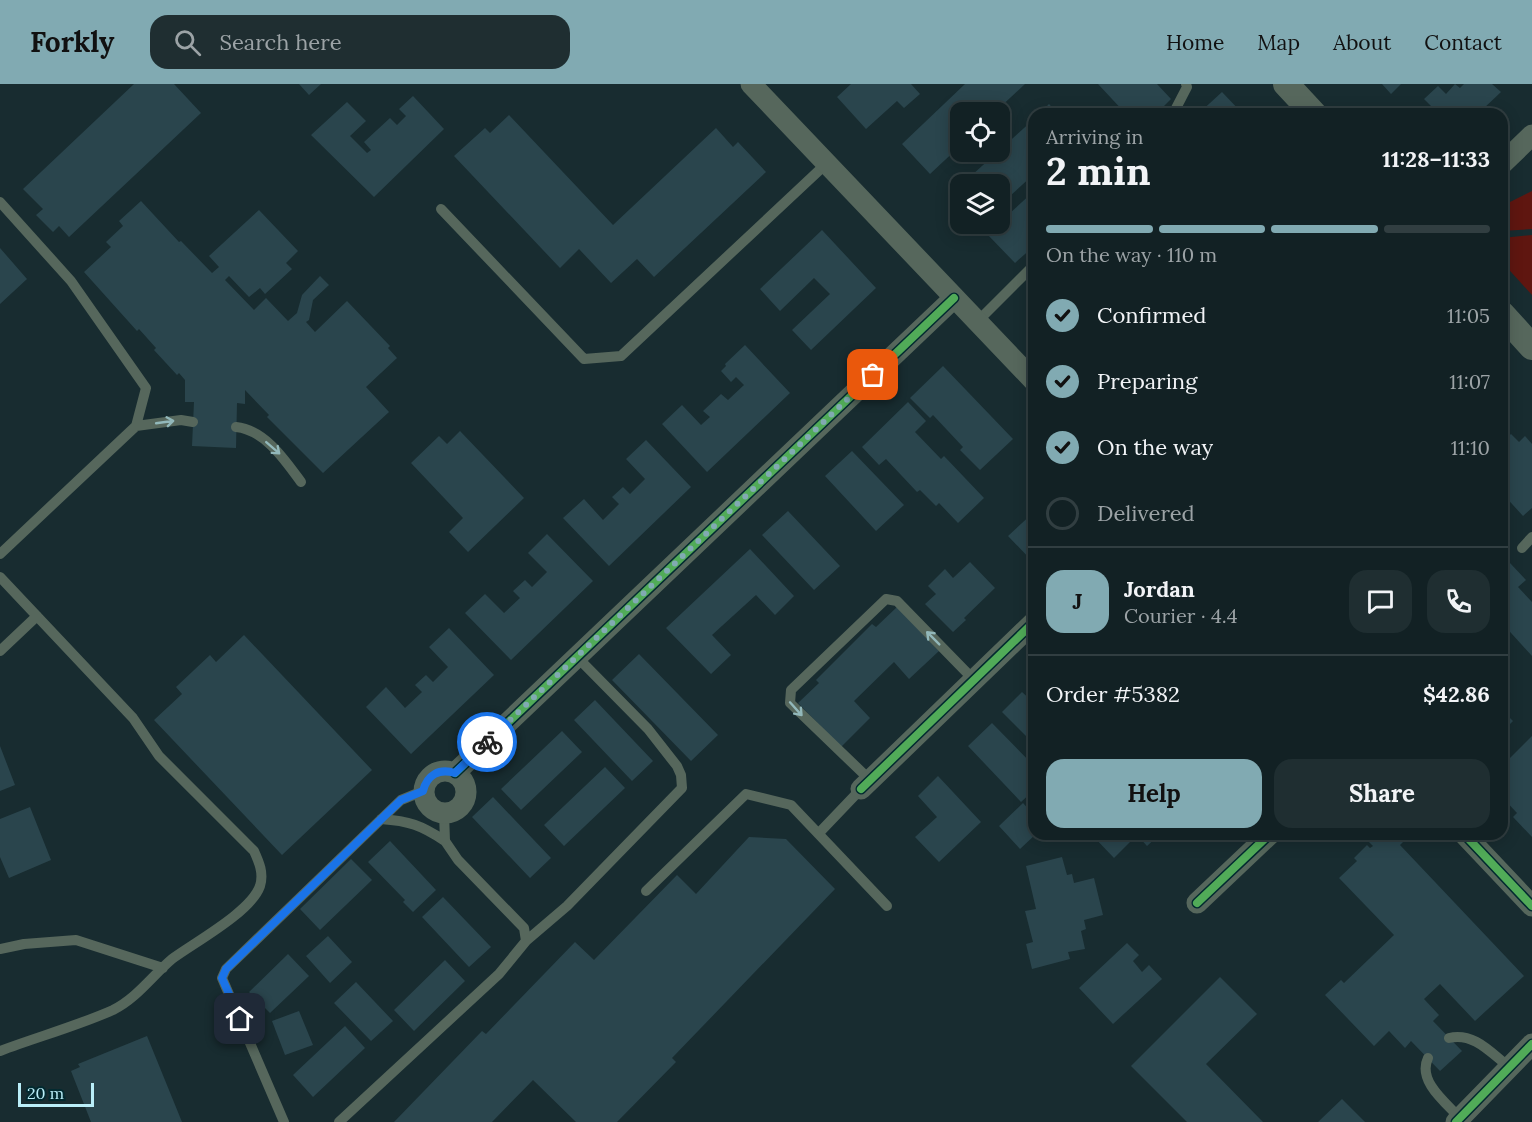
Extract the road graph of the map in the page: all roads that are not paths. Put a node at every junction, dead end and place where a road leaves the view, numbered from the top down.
1 (751, 84) edge
2 (1186, 84) edge
3 (1286, 84) edge
4 (1176, 108) edge
5 (1308, 108) edge
6 (1532, 135) edge
7 (1508, 158) edge
8 (827, 164) junction
9 (0, 202) edge
10 (441, 209) dead end
11 (1028, 271) edge
12 (954, 298) junction
13 (1508, 321) edge
14 (977, 322) junction
15 (1532, 347) edge
16 (1028, 375) edge
17 (193, 422) dead end
18 (136, 426) junction
19 (236, 427) dead end
20 (301, 482) dead end
21 (1532, 537) edge
22 (1522, 548) dead end
23 (0, 554) edge
24 (0, 577) edge
25 (37, 616) junction
26 (1028, 628) edge
27 (0, 651) edge
28 (577, 657) junction
29 (974, 680) junction
30 (455, 773) junction
31 (866, 785) junction
32 (423, 791) junction
33 (444, 813) junction
34 (381, 819) junction
35 (819, 832) junction
36 (1264, 840) edge
37 (1470, 840) edge
38 (445, 841) junction
39 (646, 891) dead end
40 (1197, 903) dead end
41 (887, 906) dead end
42 (1532, 906) edge
43 (526, 941) junction
44 (0, 949) edge
45 (163, 968) junction
46 (1449, 1038) dead end
47 (1532, 1044) edge
48 (0, 1051) edge
49 (1428, 1058) dead end
50 (1509, 1067) junction
51 (1458, 1120) edge
52 (284, 1122) edge
53 (339, 1122) edge

1 - 8 street
2 - 4 lane
3 - 5 street
6 - 7 street
8 - 10 lane
8 - 12 street
9 - 18 lane
11 - 14 lane
12 - 14 street
12 - 28 street
13 - 15 street
14 - 16 street
18 -> 17 lane
18 - 23 lane
19 -> 20 lane
21 - 22 lane
24 - 25 lane
25 - 27 lane
25 - 45 lane
26 - 29 street
28 - 30 street
28 - 43 lane
29 - 31 street
29 -> 31 lane
30 - 32 street
30 - 33 street
31 - 35 lane
32 - 33 street
32 - 34 lane
33 - 38 lane
34 - 38 lane
34 - 52 lane
35 - 39 lane
35 - 41 lane
36 - 40 street
37 - 42 street
38 - 43 lane
43 - 53 lane
44 - 45 lane
45 - 48 lane
46 - 50 lane
47 - 50 street
49 - 51 lane
50 - 51 street

